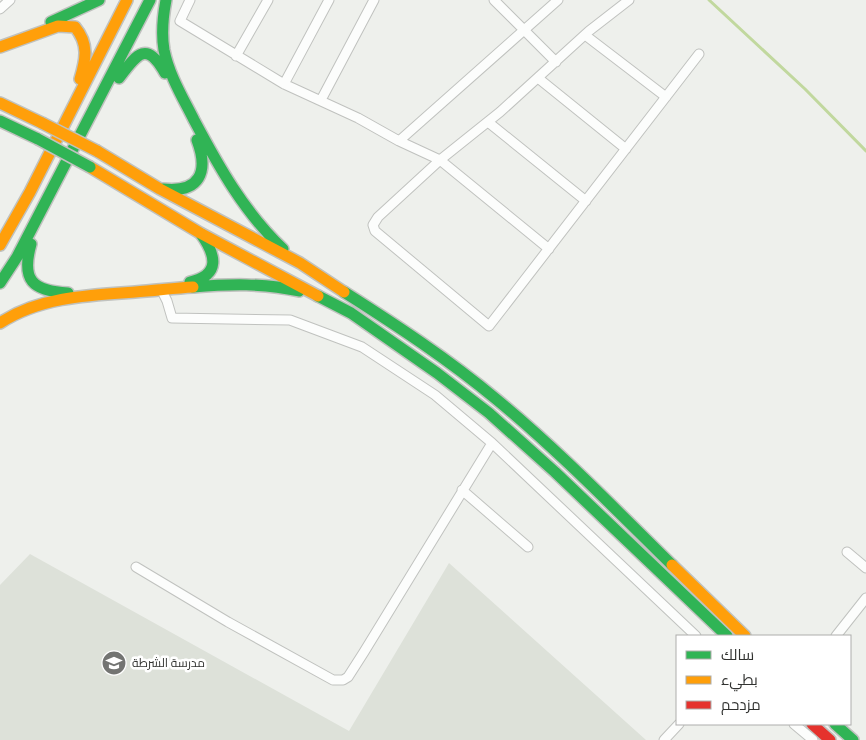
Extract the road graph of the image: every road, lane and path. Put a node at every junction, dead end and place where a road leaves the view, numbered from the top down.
1 (10, 0) edge
2 (99, 0) edge
3 (127, 0) edge
4 (150, 0) edge
5 (166, 0) edge
6 (190, 0) edge
7 (268, 0) edge
8 (329, 0) edge
9 (374, 0) edge
10 (494, 0) edge
11 (558, 0) edge
12 (629, 0) edge
13 (0, 9) edge
14 (525, 30) junction
15 (585, 35) junction
16 (0, 41) edge
17 (0, 47) edge
18 (700, 54) dead end
19 (236, 56) junction
20 (556, 62) junction
21 (538, 78) junction
22 (284, 84) junction
23 (666, 97) junction
24 (320, 100) junction
25 (0, 101) edge
26 (70, 111) junction
27 (0, 121) edge
28 (488, 122) junction
29 (86, 125) junction
30 (399, 141) junction
31 (626, 149) junction
32 (440, 160) junction
33 (160, 189) junction
34 (586, 201) junction
35 (45, 203) junction
36 (17, 216) junction
37 (0, 233) edge
38 (200, 233) junction
39 (0, 245) edge
40 (549, 249) junction
41 (300, 264) junction
42 (0, 283) edge
43 (161, 290) junction
44 (327, 300) junction
45 (0, 323) edge
46 (492, 443) junction
47 (462, 490) junction
48 (528, 548) dead end
49 (847, 552) dead end
50 (136, 567) dead end
51 (866, 568) edge
52 (866, 598) edge
53 (695, 635) edge
54 (725, 635) edge
55 (744, 635) edge
56 (837, 635) edge
57 (678, 725) edge
58 (795, 725) edge
59 (813, 725) edge
60 (836, 725) edge
61 (668, 739) edge
62 (813, 740) edge
63 (830, 740) edge
64 (853, 740) edge

1 - 13 street
2 - 16 highway
3 - 26 highway
4 - 29 highway
5 - 41 highway
6 - 19 street
7 - 19 street
8 - 22 street
9 - 24 street
10 - 14 street
11 - 14 street
12 - 15 street
14 - 20 street
14 - 30 street
15 - 20 street
15 - 23 street
17 - 26 highway
18 - 23 street
19 - 22 street
20 - 21 street
21 - 28 street
21 - 31 street
22 - 24 street
23 - 31 street
24 - 30 street
25 - 33 highway, bridge
26 - 36 highway
27 - 38 highway, bridge
28 - 32 street
28 - 34 street
29 - 33 highway
29 - 35 highway
30 - 32 street
31 - 34 street
32 - 40 street
32 - 40 street
33 - 41 highway
34 - 40 street
35 - 38 highway
35 - 42 highway
36 - 37 highway
36 - 39 highway
38 - 44 highway
41 - 55 highway
43 - 44 highway
43 - 45 highway
43 - 46 street
44 - 54 highway
46 - 47 street
46 - 53 street
47 - 48 street
47 - 50 street
49 - 51 street
52 - 56 street
57 - 61 street
58 - 62 street
59 - 63 highway
60 - 64 highway

